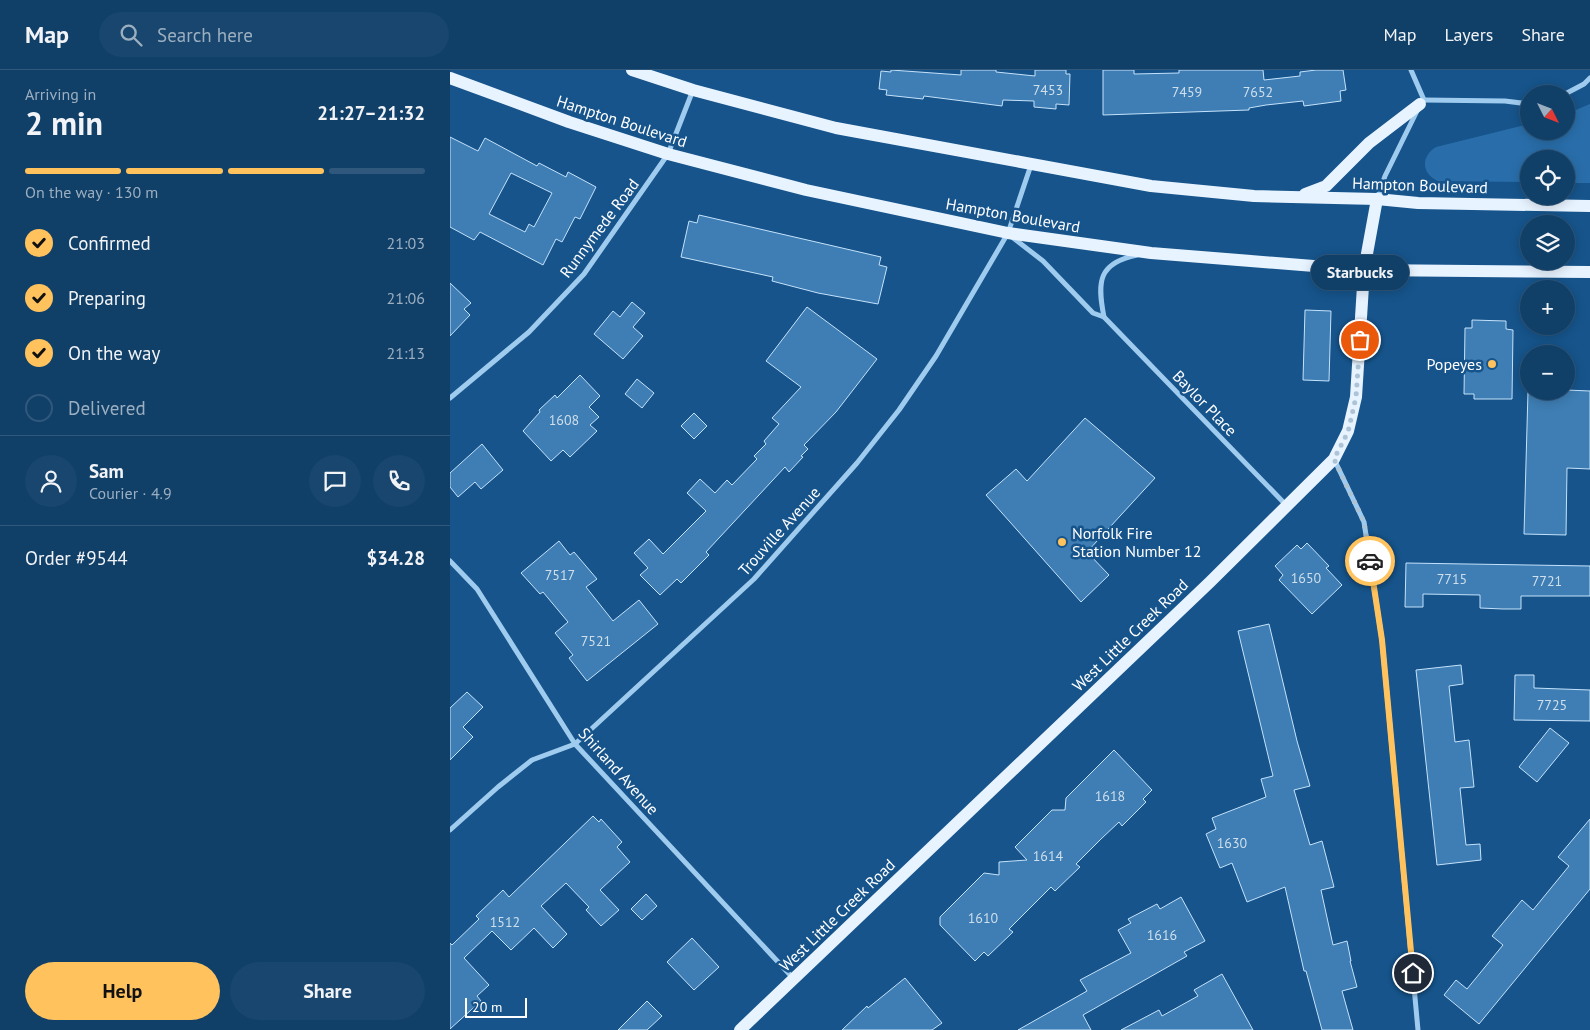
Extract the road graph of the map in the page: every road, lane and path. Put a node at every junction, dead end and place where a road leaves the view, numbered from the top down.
1 (632, 70) edge
2 (1410, 70) edge
3 (450, 78) edge
4 (1590, 78) edge
5 (1575, 88) edge
6 (693, 90) junction
7 (1422, 102) junction
8 (1520, 103) edge
9 (668, 154) junction
10 (1031, 165) junction
11 (1294, 197) junction
12 (1377, 199) junction
13 (1590, 206) edge
14 (1008, 233) junction
15 (1151, 253) junction
16 (1364, 270) junction
17 (1590, 272) edge
18 (1104, 317) junction
19 (450, 398) edge
20 (1334, 459) junction
21 (1287, 506) junction
22 (450, 561) edge
23 (575, 744) junction
24 (450, 830) edge
25 (793, 979) junction
26 (740, 1030) edge
27 (1418, 1030) edge

1 - 6 main road, Hampton Boulevard
2 - 7 street
3 - 9 main road, Hampton Boulevard
4 - 5 street
6 - 9 street, Runnymede Road
6 - 10 main road, Hampton Boulevard
7 - 8 street
7 - 11 main road
7 - 12 street, West Little Creek Road
9 - 14 main road, Hampton Boulevard
9 - 19 street, Runnymede Road
10 - 11 main road, Hampton Boulevard
10 - 14 street, Trouville Avenue
11 - 12 main road, Hampton Boulevard
12 - 13 main road, Hampton Boulevard
12 - 16 main road, West Little Creek Road
14 - 15 main road, Hampton Boulevard
14 - 18 street, Baylor Place
14 - 23 street, Trouville Avenue
15 - 16 main road, Hampton Boulevard
15 - 18 street
16 - 17 main road, Hampton Boulevard
16 - 20 main road, West Little Creek Road
18 - 21 street, Baylor Place
20 - 21 main road, West Little Creek Road
20 - 27 street
21 - 25 main road, West Little Creek Road
22 - 23 street, Shirland Avenue
23 - 24 street, Trouville Avenue
23 - 25 street, Shirland Avenue
25 - 26 main road, West Little Creek Road

